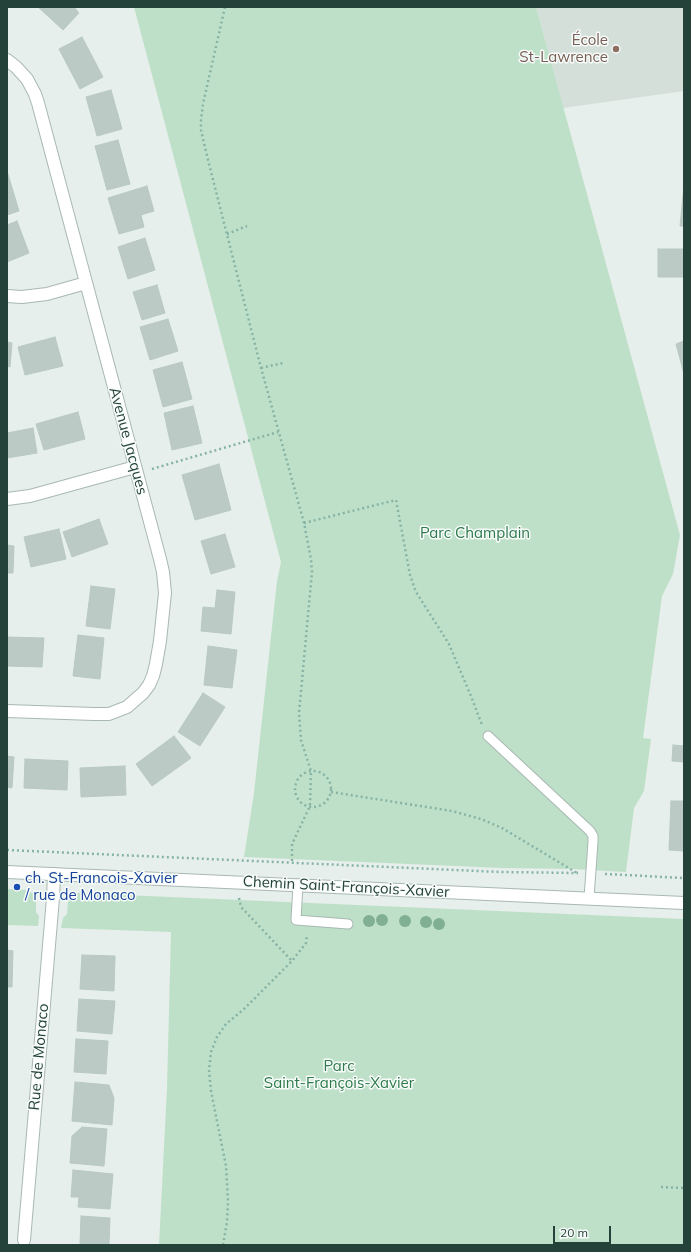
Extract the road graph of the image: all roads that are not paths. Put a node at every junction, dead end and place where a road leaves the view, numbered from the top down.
1 (7, 60) edge
2 (86, 283) junction
3 (7, 296) edge
4 (135, 467) junction
5 (7, 500) edge
6 (7, 711) edge
7 (488, 736) road end
8 (7, 872) edge
9 (54, 874) junction
10 (298, 884) junction
11 (590, 898) junction
12 (684, 903) edge
13 (348, 924) dead end
14 (23, 1243) edge

1 - 2 street, Avenue Jacques
2 - 3 street
2 - 4 street, Avenue Jacques
4 - 5 street
4 - 6 street, Avenue Jacques
7 - 11 lane
8 - 9 street, Chemin Saint-François-Xavier
9 - 10 street, Chemin Saint-François-Xavier
9 - 14 street, Rue de Monaco
10 - 11 street, Chemin Saint-François-Xavier
10 - 13 lane
11 - 12 street, Chemin Saint-François-Xavier

